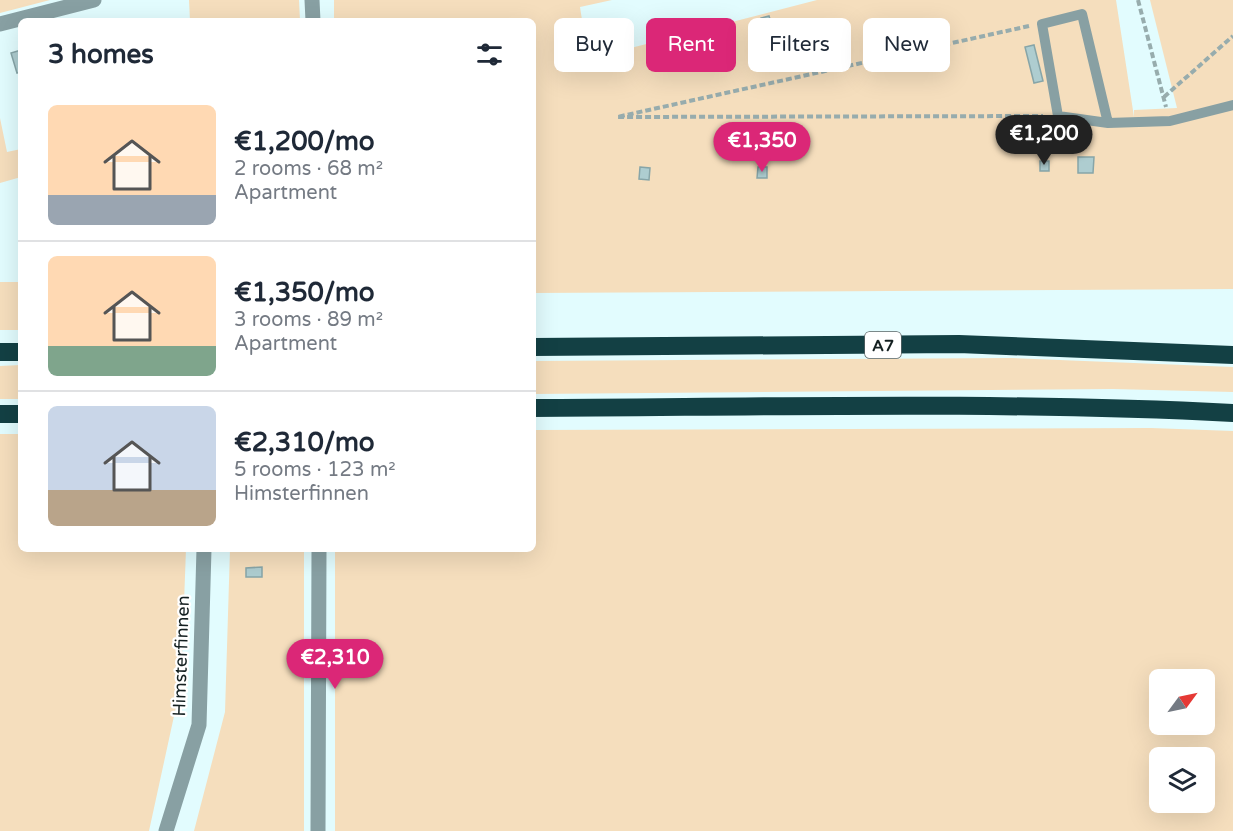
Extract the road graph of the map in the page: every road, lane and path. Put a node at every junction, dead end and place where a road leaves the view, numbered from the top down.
1 (94, 0) edge
2 (312, 0) edge
3 (1138, 0) edge
4 (24, 18) edge
5 (313, 18) edge
6 (18, 19) edge
7 (0, 24) edge
8 (1042, 24) junction
9 (1233, 36) edge
10 (1164, 97) junction
11 (1233, 105) edge
12 (1058, 116) junction
13 (1170, 121) junction
14 (1108, 123) junction
15 (536, 347) edge
16 (0, 352) edge
17 (18, 352) edge
18 (1233, 355) edge
19 (536, 408) edge
20 (1233, 413) edge
21 (0, 414) edge
22 (18, 414) edge
23 (204, 552) edge
24 (319, 552) edge
25 (166, 831) edge
26 (318, 831) edge

1 - 4 street
2 - 5 street
3 - 10 path
6 - 7 street
8 - 12 lane
8 - 12 path
8 - 14 lane
9 - 10 path
10 - 13 path
11 - 13 lane
12 - 14 lane
13 - 14 lane
15 - 18 highway, A7
16 - 17 highway
19 - 20 highway
21 - 22 highway
23 - 25 street, Himsterfinnen
24 - 26 street

